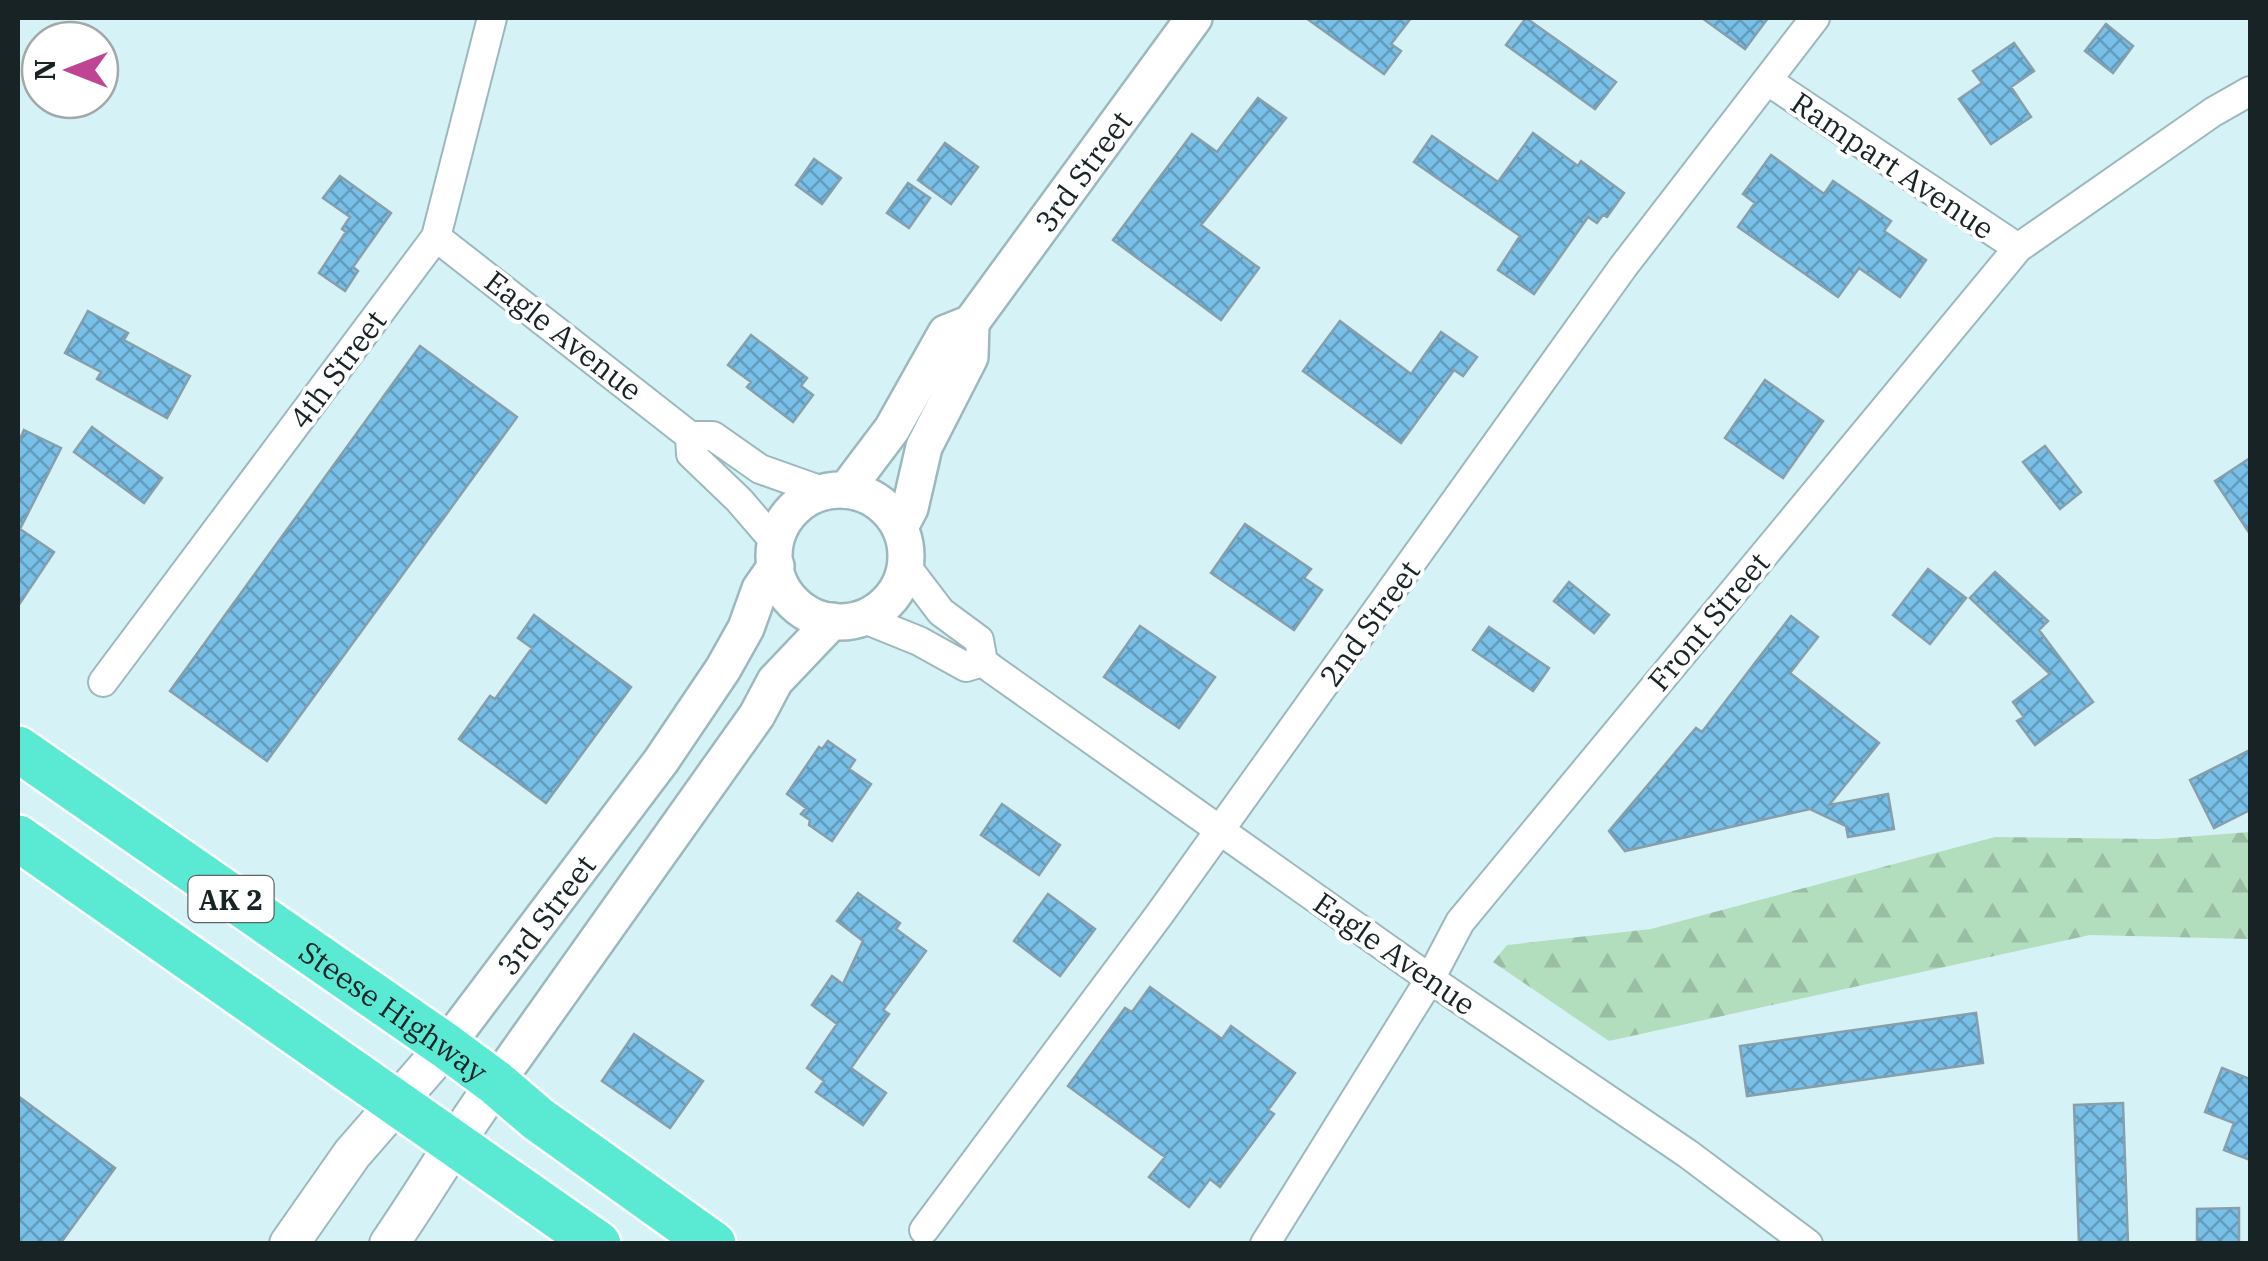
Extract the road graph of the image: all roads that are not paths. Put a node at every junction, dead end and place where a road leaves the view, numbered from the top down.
1 (492, 18) edge
2 (1194, 18) edge
3 (1815, 18) edge
4 (1768, 81) junction
5 (2250, 90) edge
6 (436, 236) junction
7 (2018, 248) junction
8 (972, 323) junction
9 (690, 436) junction
10 (836, 491) junction
11 (900, 527) junction
12 (776, 554) junction
13 (906, 566) junction
14 (847, 620) junction
15 (983, 662) junction
16 (103, 682) dead end
17 (18, 749) edge
18 (1219, 828) junction
19 (18, 838) edge
20 (1430, 979) junction
21 (446, 1046) junction
22 (496, 1083) junction
23 (396, 1103) junction
24 (453, 1142) junction
25 (924, 1230) dead end
26 (289, 1244) edge
27 (389, 1244) edge
28 (598, 1244) edge
29 (713, 1244) edge
30 (1265, 1244) edge
31 (1808, 1244) edge

1 - 6 street, 4th Street
2 - 8 street, 3rd Street
3 - 4 street, 2nd Street
4 - 7 street, Rampart Avenue
4 - 18 street, 2nd Street
5 - 7 street, Front Street
6 - 9 street, Eagle Avenue
6 - 16 street, 4th Street
7 - 20 street, Front Street
8 - 10 street, 3rd Street
8 - 11 street, 3rd Street
9 - 10 street, Eagle Avenue
9 - 12 street, Eagle Avenue
10 - 11 street
10 - 12 street
11 - 13 street
12 - 14 street
12 - 21 street, 3rd Street
13 - 14 street
13 - 15 street, Eagle Avenue
14 - 15 street, Eagle Avenue
14 - 22 street, 3rd Street
15 - 18 street, Eagle Avenue
17 - 21 highway, Steese Highway / AK 2
18 - 20 street, Eagle Avenue
18 - 25 street, 2nd Street
19 - 23 highway, AK 2
20 - 30 street, Front Street
20 - 31 street, Eagle Avenue
21 - 22 highway, Steese Highway / AK 2
21 - 23 main road, 3rd Street
22 - 24 main road, 3rd Street
22 - 29 highway, Steese Highway / AK 2
23 - 24 highway, AK 2
23 - 26 main road, 3rd Street
24 - 27 main road, 3rd Street
24 - 28 highway, AK 2

